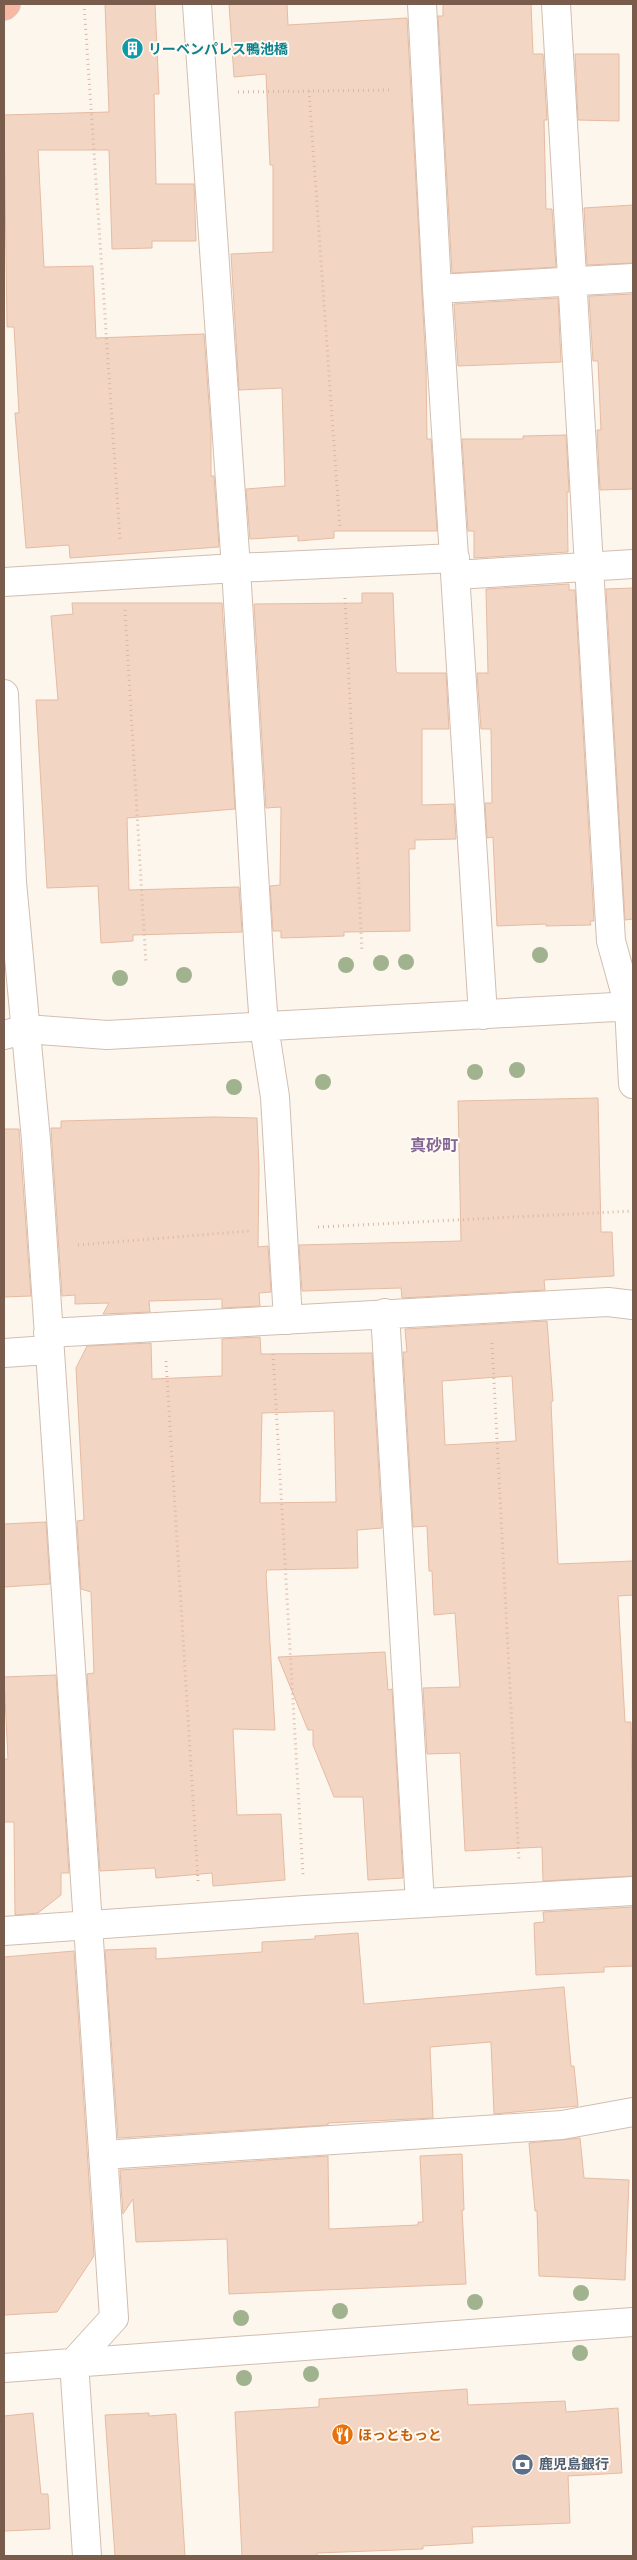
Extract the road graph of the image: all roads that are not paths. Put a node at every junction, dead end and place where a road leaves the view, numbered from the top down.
1 (197, 4) edge
2 (422, 4) edge
3 (556, 4) edge
4 (633, 278) edge
5 (571, 282) junction
6 (437, 289) junction
7 (633, 564) edge
8 (455, 566) junction
9 (589, 567) junction
10 (236, 568) junction
11 (4, 582) edge
12 (4, 694) edge
13 (631, 1006) edge
14 (4, 1010) edge
15 (483, 1014) junction
16 (264, 1026) junction
17 (15, 1032) edge
18 (633, 1084) edge
19 (633, 1305) edge
20 (386, 1313) junction
21 (279, 1321) junction
22 (48, 1341) junction
23 (4, 1353) edge
24 (633, 1891) edge
25 (420, 1903) junction
26 (89, 1926) junction
27 (4, 1931) edge
28 (633, 2112) edge
29 (103, 2155) junction
30 (633, 2322) edge
31 (74, 2362) junction
32 (4, 2368) edge
33 (87, 2556) edge

1 - 10 street
2 - 6 street
3 - 5 street
4 - 5 street
5 - 6 street
5 - 9 street
6 - 8 street
7 - 9 street
8 - 9 street
8 - 10 street
8 - 15 street
9 - 13 street
10 - 11 street
10 - 16 street
12 - 17 street
13 - 15 street
13 - 18 street
14 - 17 street
15 - 16 street
16 - 17 street
16 - 21 street
17 - 22 street
19 - 20 street
20 - 21 street
20 - 25 street
21 - 22 street
22 - 23 street
22 - 26 street
24 - 25 street
25 - 26 street
26 - 27 street
26 - 29 street
28 - 29 street
29 - 31 street
30 - 31 street
31 - 32 street
31 - 33 street

